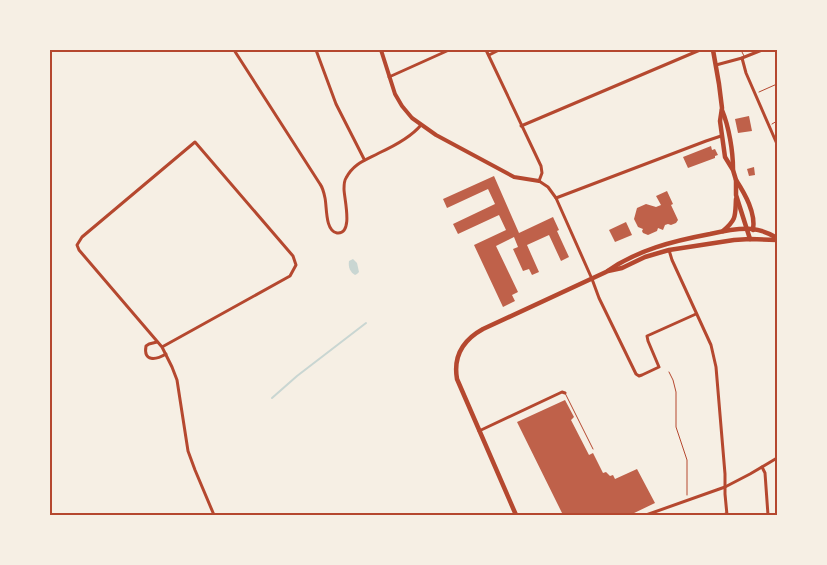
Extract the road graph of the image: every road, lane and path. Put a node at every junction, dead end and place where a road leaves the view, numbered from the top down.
1 (234, 50) edge
2 (316, 50) edge
3 (381, 50) edge
4 (449, 50) edge
5 (486, 50) edge
6 (499, 50) edge
7 (700, 50) edge
8 (713, 50) edge
9 (741, 50) edge
10 (762, 50) edge
11 (489, 55) junction
12 (743, 58) junction
13 (716, 65) junction
14 (389, 77) junction
15 (777, 84) edge
16 (755, 94) junction
17 (722, 108) junction
18 (421, 125) junction
19 (521, 126) junction
20 (721, 136) junction
21 (777, 144) edge
22 (364, 160) junction
23 (733, 170) junction
24 (539, 180) junction
25 (736, 180) junction
26 (736, 195) junction
27 (556, 198) junction
28 (747, 229) junction
29 (753, 229) junction
30 (723, 231) junction
31 (750, 239) junction
32 (777, 239) edge
33 (669, 250) junction
34 (606, 272) junction
35 (592, 279) junction
36 (696, 314) junction
37 (158, 342) junction
38 (162, 347) junction
39 (166, 354) junction
40 (669, 372) dead end
41 (564, 393) joint
42 (479, 431) junction
43 (593, 449) dead end
44 (777, 458) edge
45 (762, 467) junction
46 (725, 486) junction
47 (688, 500) junction
48 (726, 514) edge
49 (214, 515) edge
50 (516, 515) edge
51 (646, 515) edge
52 (718, 515) edge
53 (768, 515) edge

1 - 22 street
2 - 22 street
3 - 14 street
4 - 14 street
5 - 11 street
6 - 11 street
7 - 19 street
8 - 13 main road
9 - 12 lane
10 - 12 street
11 - 19 street
12 - 13 street
12 - 16 street
13 - 17 main road
14 - 18 street
15 - 16 path
16 - 21 street
17 - 20 main road
17 - 23 main road
18 - 22 street
18 - 24 street
19 - 24 street
20 - 23 main road
20 - 27 street
23 - 25 main road
24 - 27 street
25 - 26 main road
25 - 29 main road
26 - 28 main road
26 - 30 main road
27 - 35 street
28 - 29 main road
28 - 30 main road
28 - 31 main road
29 - 31 main road
29 - 32 main road
30 - 34 main road
31 - 32 main road
31 - 33 main road
33 - 34 main road
33 - 36 street
34 - 35 main road
35 - 36 street
35 - 42 main road
36 - 46 street
37 - 38 street
37 - 38 street
37 - 39 street
38 - 39 street
39 - 49 street
40 - 47 path
41 - 42 street
41 - 43 lane
42 - 50 main road
44 - 45 street
45 - 46 street
45 - 53 street
46 - 47 street
46 - 48 street
47 - 51 street
48 - 52 lane

